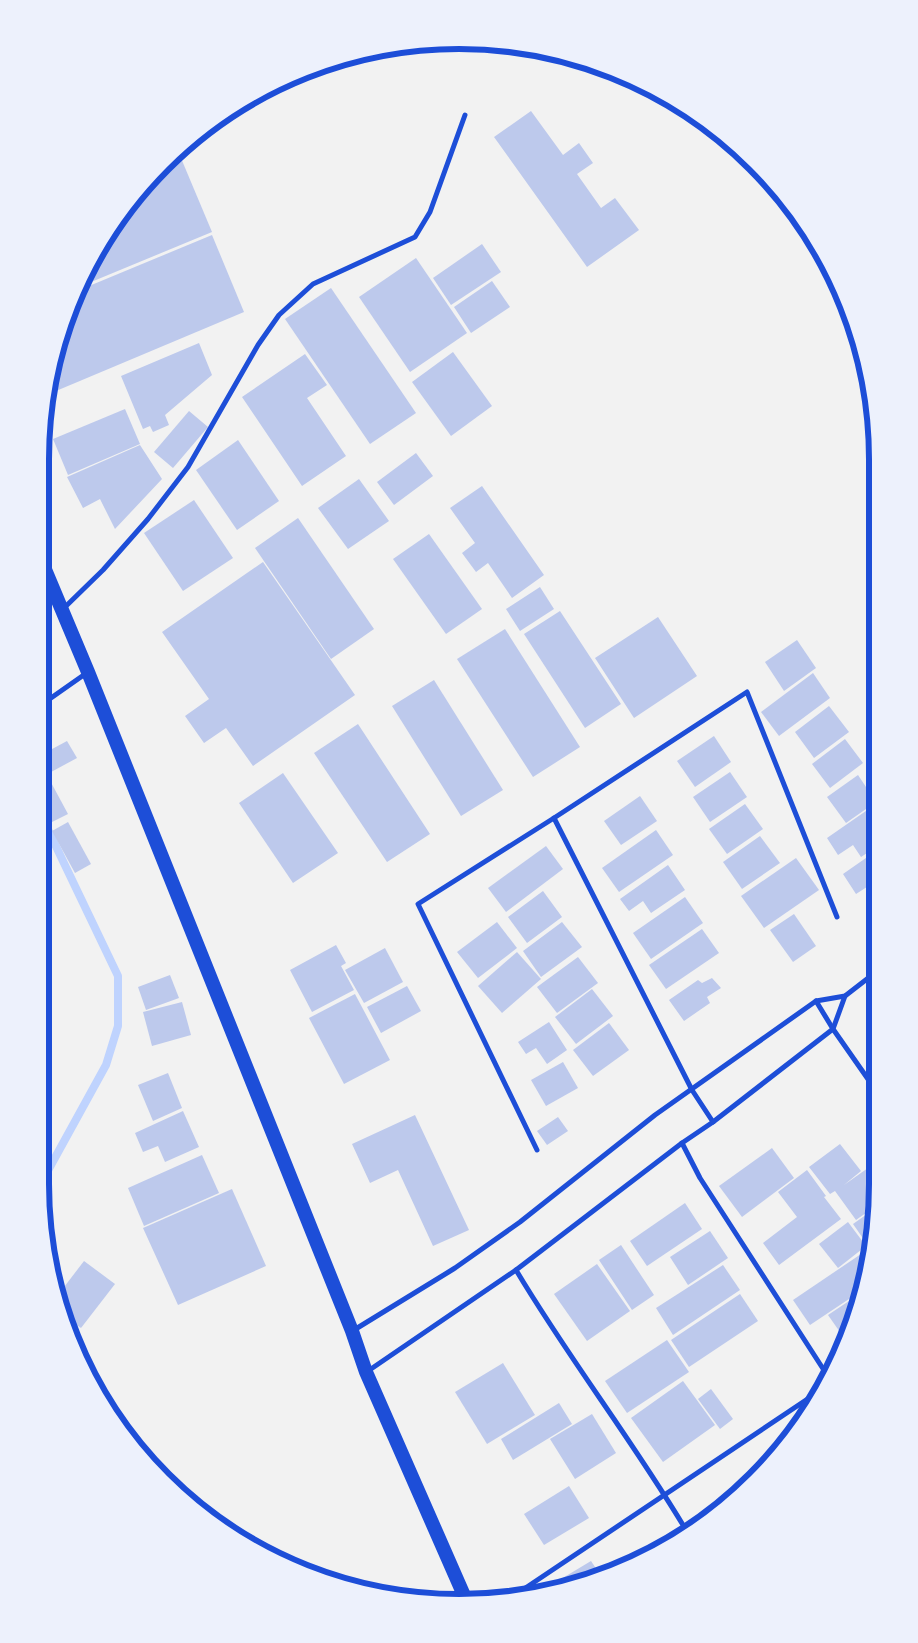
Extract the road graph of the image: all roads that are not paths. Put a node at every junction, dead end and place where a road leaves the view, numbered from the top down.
1 (465, 115) dead end
2 (49, 579) edge
3 (62, 610) junction
4 (88, 672) junction
5 (49, 699) edge
6 (554, 818) junction
7 (837, 916) dead end
8 (869, 977) edge
9 (845, 996) junction
10 (816, 1001) junction
11 (833, 1029) junction
12 (869, 1081) edge
13 (692, 1090) junction
14 (713, 1122) junction
15 (682, 1143) junction
16 (537, 1150) dead end
17 (516, 1270) junction
18 (352, 1331) junction
19 (824, 1370) edge
20 (366, 1372) junction
21 (808, 1399) edge
22 (665, 1494) junction
23 (684, 1527) edge
24 (524, 1589) edge
25 (463, 1594) edge

1 - 3 street
2 - 3 highway
3 - 4 highway
4 - 5 street
4 - 18 highway
6 - 7 street
6 - 13 street
6 - 16 street
8 - 9 street
9 - 10 street
9 - 11 street
10 - 11 street
10 - 13 street
11 - 12 street
11 - 14 street
13 - 14 street
13 - 18 street
14 - 15 street
15 - 17 street
15 - 19 street
17 - 20 street
17 - 22 street
18 - 20 highway
20 - 25 highway
21 - 22 street
22 - 23 street
22 - 24 street

